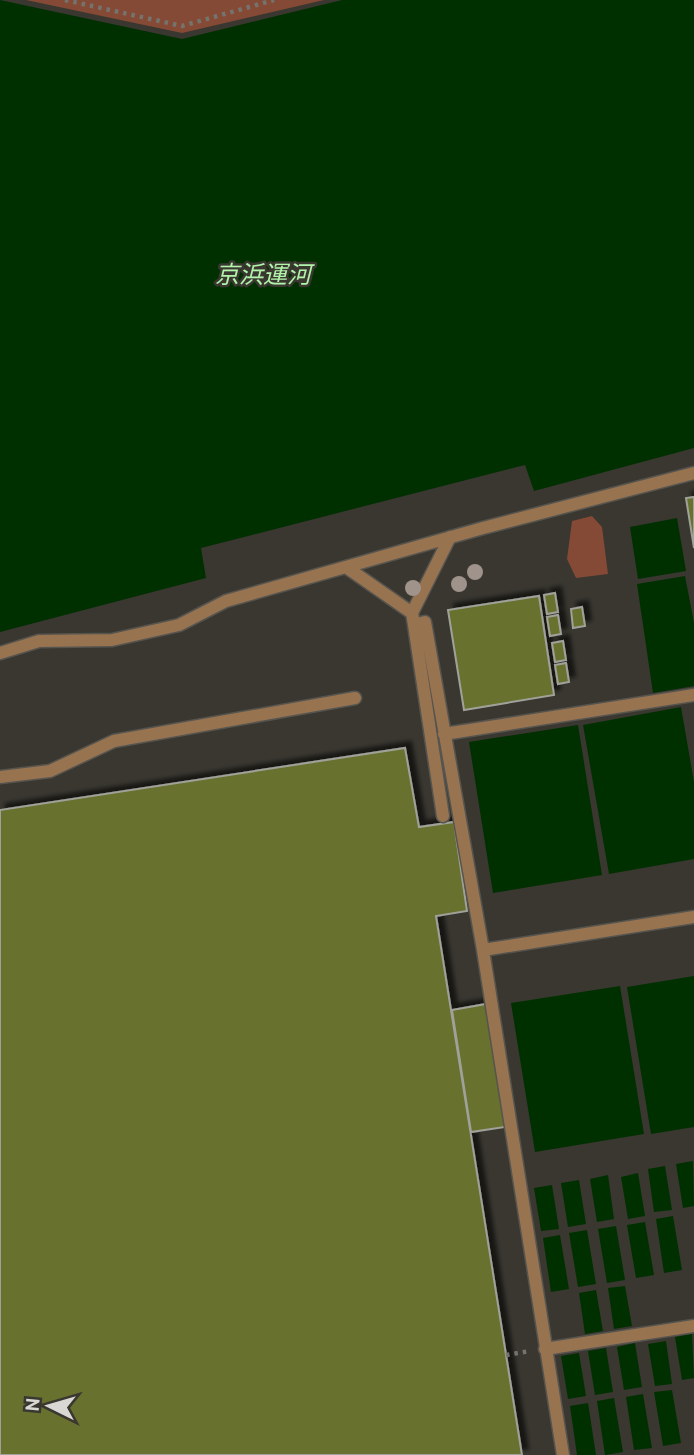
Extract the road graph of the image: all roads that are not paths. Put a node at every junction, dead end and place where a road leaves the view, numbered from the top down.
1 (694, 473) edge
2 (450, 537) junction
3 (346, 567) junction
4 (413, 619) junction
5 (0, 653) edge
6 (694, 695) edge
7 (355, 698) dead end
8 (444, 734) junction
9 (0, 777) edge
10 (443, 816) dead end
11 (694, 917) edge
12 (483, 950) junction
13 (694, 1326) edge
14 (545, 1349) junction
15 (563, 1455) edge

1 - 2 lane
2 - 3 lane
2 - 4 lane
3 - 4 lane
3 - 5 lane
4 - 8 lane
4 - 10 lane
6 - 8 lane
7 - 9 lane
8 - 12 lane
11 - 12 lane
12 - 14 lane
13 - 14 lane
14 - 15 lane

